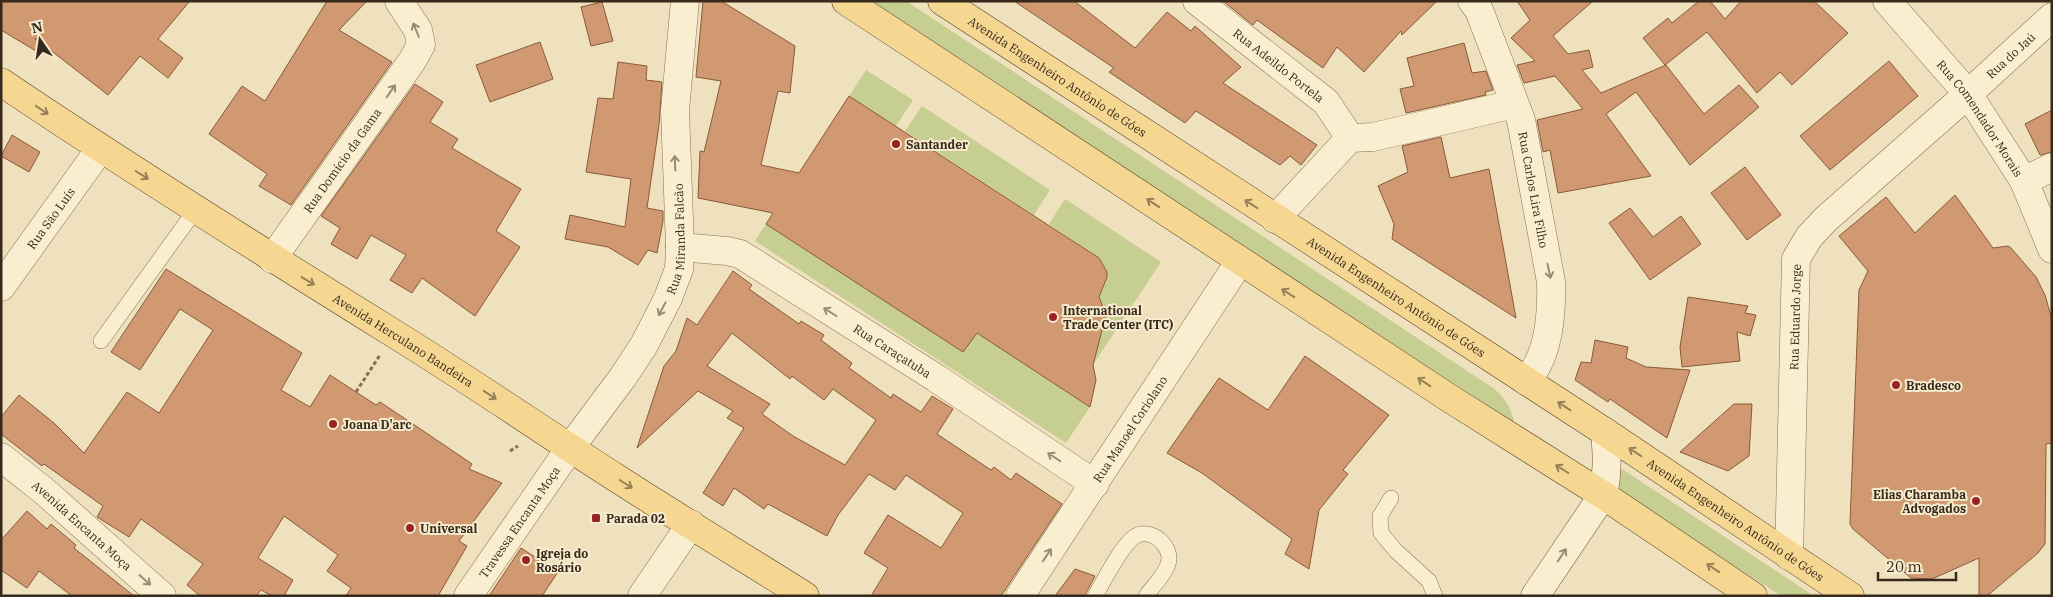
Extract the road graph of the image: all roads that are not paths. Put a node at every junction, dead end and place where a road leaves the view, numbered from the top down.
1 (399, 1) edge
2 (685, 1) edge
3 (846, 1) edge
4 (942, 1) edge
5 (1197, 1) edge
6 (1887, 1) edge
7 (1480, 4) edge
8 (2052, 17) edge
9 (1, 82) edge
10 (1968, 94) junction
11 (1514, 104) junction
12 (1350, 138) junction
13 (100, 149) junction
14 (2052, 167) edge
15 (2024, 181) junction
16 (196, 208) junction
17 (1275, 219) junction
18 (680, 246) junction
19 (2052, 250) edge
20 (272, 260) junction
21 (1240, 261) junction
22 (1, 287) edge
23 (101, 341) dead end
24 (1526, 382) junction
25 (1605, 432) junction
26 (570, 448) junction
27 (1, 457) edge
28 (1095, 484) junction
29 (1603, 494) junction
30 (1391, 498) dead end
31 (691, 524) junction
32 (1790, 556) junction
33 (805, 595) edge
34 (162, 596) edge
35 (468, 596) edge
36 (642, 596) edge
37 (1020, 596) edge
38 (1095, 596) edge
39 (1146, 596) edge
40 (1435, 596) edge
41 (1535, 596) edge
42 (1753, 596) edge
43 (1850, 596) edge

20 -> 1 street, Rua Domício da Gama
18 -> 2 street, Rua Miranda Falcão
21 -> 3 main road
17 -> 4 main road, Avenida Engenheiro Antônio de Góes
5 - 12 street, Rua Adeildo Portela
6 - 10 street, Rua Comendador Morais
7 - 11 street, Rua Carlos Lira Filho
8 - 10 street, Rua do Jaú
9 -> 13 main road, Avenida Herculano Bandeira
10 - 15 street, Rua Comendador Morais
10 - 32 street, Rua Eduardo Jorge
11 - 12 street
11 -> 24 street, Rua Carlos Lira Filho
12 - 17 street
13 -> 16 main road, Avenida Herculano Bandeira
13 - 22 street, Rua São Luís
14 - 15 street
15 - 19 street, Rua Comendador Morais
16 - 20 main road, Avenida Herculano Bandeira
16 - 23 lane
17 - 24 main road, Avenida Engenheiro Antônio de Góes
18 -> 26 street, Rua Miranda Falcão
28 -> 18 street, Rua Caraçatuba
20 -> 26 main road, Avenida Herculano Bandeira
21 - 28 street, Rua Manoel Coriolano
29 -> 21 main road
25 -> 24 main road, Avenida Engenheiro Antônio de Góes
25 - 29 street
32 -> 25 main road, Avenida Engenheiro Antônio de Góes
26 -> 31 main road, Avenida Herculano Bandeira
26 - 35 street, Travessa Encanta Moça
27 -> 34 street, Avenida Encanta Moça
37 -> 28 street, Rua Manoel Coriolano
41 -> 29 street
42 -> 29 main road
30 - 40 lane
31 - 33 main road, Avenida Herculano Bandeira
31 - 36 street
32 - 43 main road, Avenida Engenheiro Antônio de Góes
38 - 39 lane

